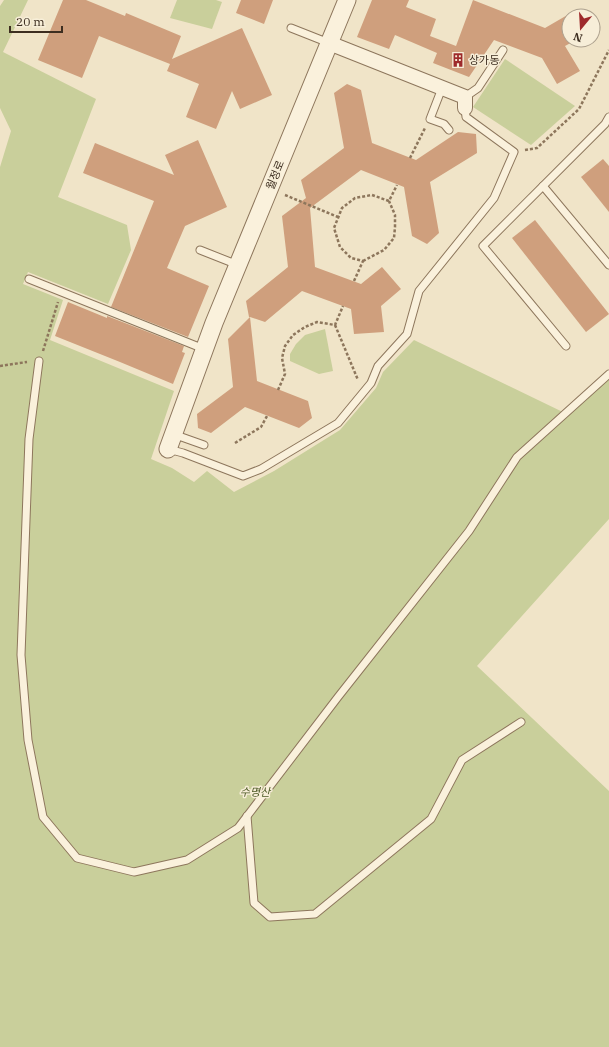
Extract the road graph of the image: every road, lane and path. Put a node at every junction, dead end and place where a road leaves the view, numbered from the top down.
1 (347, 0) edge
2 (291, 28) dead end
3 (329, 43) junction
4 (503, 50) dead end
5 (609, 50) edge
6 (442, 88) junction
7 (465, 103) junction
8 (609, 117) edge
9 (430, 119) junction
10 (607, 126) edge
11 (449, 130) dead end
12 (514, 152) junction
13 (410, 158) dead end
14 (397, 185) dead end
15 (543, 186) junction
16 (270, 189) junction
17 (389, 201) junction
18 (338, 217) junction
19 (200, 250) dead end
20 (362, 261) junction
21 (238, 265) junction
22 (609, 265) edge
23 (29, 279) dead end
24 (354, 281) dead end
25 (61, 292) junction
26 (343, 306) dead end
27 (335, 325) junction
28 (566, 346) dead end
29 (204, 349) junction
30 (39, 361) junction
31 (0, 366) edge
32 (609, 374) edge
33 (278, 390) dead end
34 (364, 392) junction
35 (267, 416) dead end
36 (170, 441) junction
37 (235, 443) dead end
38 (204, 445) dead end
39 (521, 722) dead end
40 (247, 816) junction

1 - 3 street, 월정로
2 - 3 lane
3 - 6 street
3 - 16 street, 월정로
4 - 7 lane
5 - 12 path
6 - 7 street
6 - 9 lane
7 - 12 lane
8 - 10 lane
9 - 11 lane
9 - 13 path
10 - 15 lane
12 - 34 lane
14 - 17 path
15 - 22 lane
15 - 28 lane
16 - 18 path
16 - 21 street, 월정로
17 - 18 path
17 - 20 path
18 - 20 path
19 - 21 lane
20 - 24 path
21 - 29 street, 월정로
23 - 25 lane
25 - 29 lane
25 - 30 path
26 - 27 path
27 - 33 path
27 - 34 path
29 - 36 street, 월정로
30 - 31 path
30 - 40 lane
32 - 40 lane
34 - 36 lane
35 - 37 path
36 - 38 lane
39 - 40 lane

